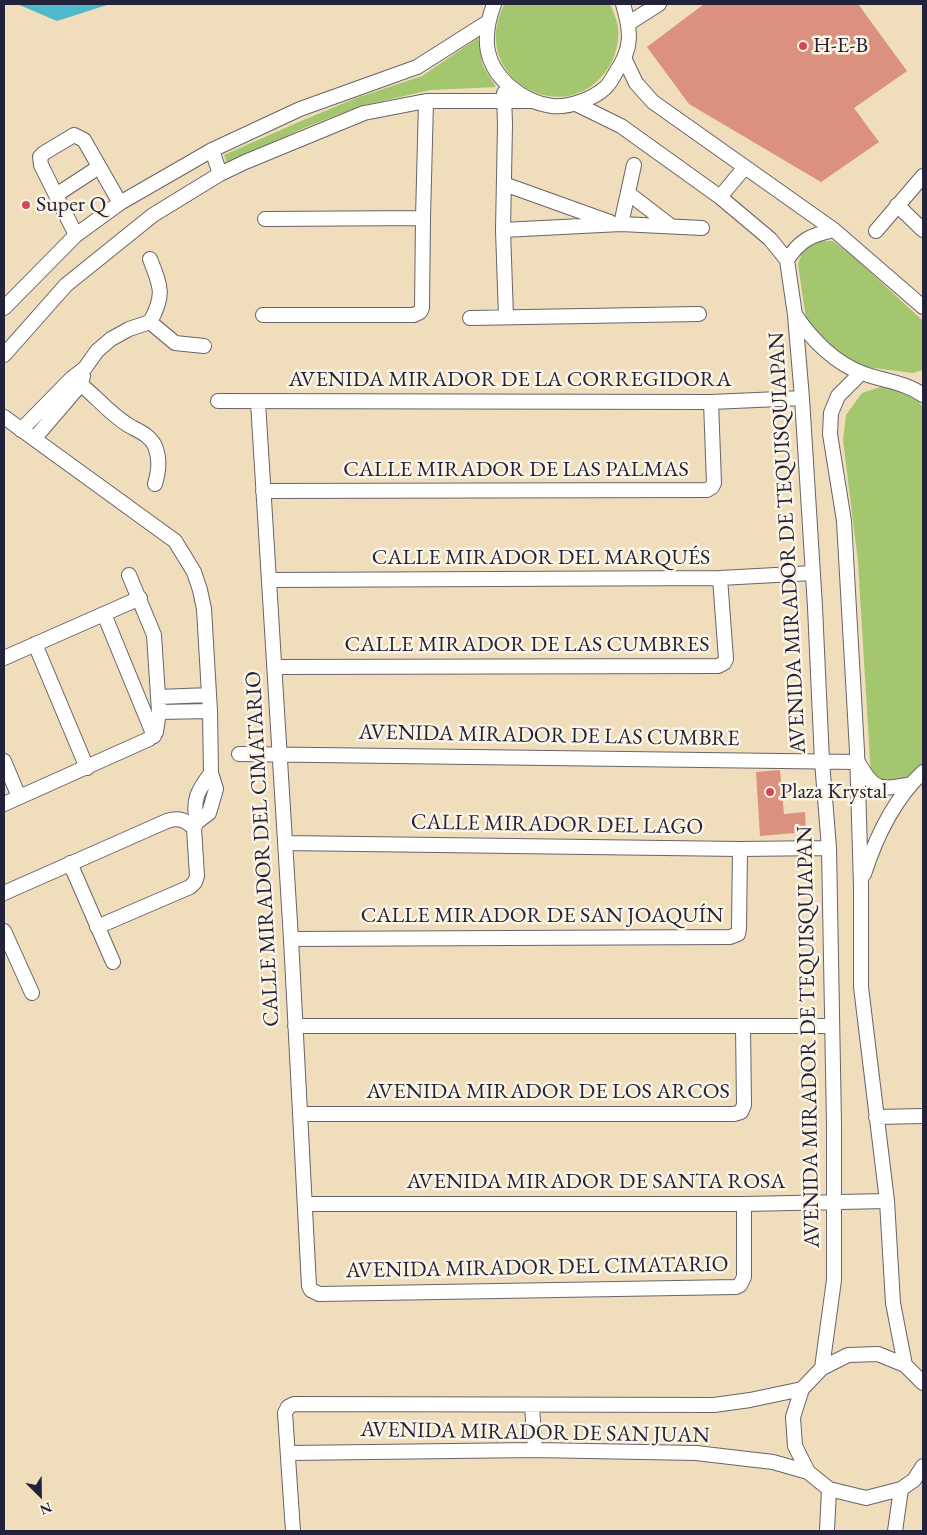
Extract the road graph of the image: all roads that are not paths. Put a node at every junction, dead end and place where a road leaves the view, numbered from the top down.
1 (494, 4) edge
2 (622, 4) edge
3 (659, 4) edge
4 (488, 22) junction
5 (629, 23) junction
6 (625, 60) junction
7 (503, 80) junction
8 (504, 100) junction
9 (426, 101) junction
10 (531, 101) junction
11 (576, 104) junction
12 (212, 150) junction
13 (634, 165) dead end
14 (99, 167) junction
15 (745, 167) junction
16 (220, 174) junction
17 (923, 176) edge
18 (504, 184) junction
19 (628, 193) junction
20 (56, 195) junction
21 (720, 197) junction
22 (120, 203) junction
23 (897, 205) junction
24 (423, 218) junction
25 (265, 219) dead end
26 (618, 224) junction
27 (671, 226) junction
28 (702, 228) dead end
29 (503, 230) junction
30 (834, 230) junction
31 (923, 230) edge
32 (876, 231) dead end
33 (76, 235) junction
34 (150, 259) dead end
35 (787, 260) junction
36 (923, 307) edge
37 (4, 308) edge
38 (699, 314) dead end
39 (263, 315) dead end
40 (795, 315) junction
41 (506, 317) junction
42 (470, 318) dead end
43 (150, 322) junction
44 (204, 346) dead end
45 (4, 355) edge
46 (861, 373) junction
47 (76, 381) junction
48 (920, 388) edge
49 (802, 398) junction
50 (218, 401) dead end
51 (258, 402) junction
52 (711, 402) junction
53 (4, 417) edge
54 (21, 430) junction
55 (34, 439) junction
56 (156, 484) dead end
57 (263, 491) junction
58 (812, 573) junction
59 (129, 575) dead end
60 (720, 578) junction
61 (269, 580) junction
62 (140, 598) junction
63 (104, 614) junction
64 (35, 644) junction
65 (4, 658) edge
66 (274, 667) junction
67 (209, 695) junction
68 (159, 697) junction
69 (210, 711) junction
70 (159, 712) junction
71 (154, 736) junction
72 (239, 754) dead end
73 (279, 754) junction
74 (4, 761) edge
75 (822, 761) junction
76 (858, 762) junction
77 (87, 768) junction
78 (923, 772) edge
79 (910, 784) junction
80 (20, 797) junction
81 (4, 804) edge
82 (196, 825) junction
83 (285, 843) junction
84 (829, 848) junction
85 (740, 849) junction
86 (70, 863) junction
87 (861, 886) junction
88 (4, 893) edge
89 (97, 926) junction
90 (4, 931) edge
91 (291, 938) junction
92 (113, 962) dead end
93 (32, 993) dead end
94 (295, 1026) junction
95 (831, 1026) junction
96 (743, 1027) junction
97 (300, 1114) junction
98 (923, 1116) edge
99 (876, 1117) junction
100 (887, 1201) junction
101 (833, 1203) junction
102 (305, 1204) junction
103 (744, 1204) junction
104 (313, 1292) joint
105 (905, 1365) junction
106 (822, 1368) junction
107 (923, 1383) edge
108 (802, 1389) junction
109 (532, 1405) junction
110 (534, 1450) junction
111 (289, 1453) junction
112 (923, 1466) edge
113 (808, 1472) junction
114 (918, 1477) edge
115 (902, 1489) junction
116 (829, 1490) junction
117 (293, 1531) edge
118 (827, 1531) edge
119 (895, 1531) edge

1 - 4 street
2 - 5 street
3 - 5 street
4 - 7 street
4 - 12 street
5 - 6 street
6 - 11 street
6 - 15 street
7 - 8 street
7 - 10 street
8 - 9 street
8 - 10 street
8 - 18 street
9 - 16 street
9 - 24 street
10 - 11 street
11 - 21 street
12 - 16 street
12 - 22 street
13 - 19 street
14 - 20 street
14 - 20 street
14 - 22 street
15 - 21 street
15 - 30 street
16 - 45 street
17 - 23 street
18 - 26 street
18 - 29 street
19 - 26 street
19 - 27 street
20 - 33 street
21 - 35 street
22 - 33 street
23 - 31 street
23 - 32 street
24 - 25 street
24 - 39 street
26 - 27 street
26 - 29 street
27 - 28 street
29 - 41 street
30 - 35 street
30 - 36 street
33 - 37 street
34 - 43 street
35 - 40 street, AVENIDA MIRADOR DE TEQUISQUIAPAN
38 - 41 street
40 - 46 street
40 - 49 street, AVENIDA MIRADOR DE TEQUISQUIAPAN
41 - 42 street
43 - 44 street
43 - 47 street
46 - 48 street
46 - 76 street
47 - 54 street
47 - 55 street
47 - 56 street
49 - 52 street, AVENIDA MIRADOR DE LA CORREGIDORA
49 - 58 street, AVENIDA MIRADOR DE TEQUISQUIAPAN
50 - 51 street, AVENIDA MIRADOR DE LA CORREGIDORA
51 - 52 street, AVENIDA MIRADOR DE LA CORREGIDORA
51 - 57 street, CALLE MIRADOR DEL CIMATARIO
52 - 57 street, CALLE MIRADOR DE LAS PALMAS
53 - 54 street
54 - 55 street
55 - 67 street
57 - 61 street, CALLE MIRADOR DEL CIMATARIO
58 - 60 street, CALLE MIRADOR DEL MARQUÉS
58 - 75 street, AVENIDA MIRADOR DE TEQUISQUIAPAN
59 - 62 street
60 - 61 street, CALLE MIRADOR DEL MARQUÉS
60 - 66 street, CALLE MIRADOR DE LAS CUMBRES
61 - 66 street, CALLE MIRADOR DEL CIMATARIO
62 - 63 street
62 - 68 street
63 - 64 street
63 - 71 street
64 - 65 street
64 - 77 street
66 - 73 street, CALLE MIRADOR DEL CIMATARIO
67 - 68 street
67 - 69 street
68 - 70 street
69 - 70 street
69 - 82 street
70 - 71 street
71 - 77 street
72 - 73 street, AVENIDA MIRADOR DE LAS CUMBRE
73 - 75 street, AVENIDA MIRADOR DE LAS CUMBRE
73 - 83 street, CALLE MIRADOR DEL CIMATARIO
74 - 80 street
75 - 76 street, AVENIDA MIRADOR DE LAS CUMBRE
75 - 84 street, AVENIDA MIRADOR DE TEQUISQUIAPAN
76 - 79 street
76 - 87 street
77 - 80 street
78 - 79 street
79 - 87 street
80 - 81 street
82 - 86 street
82 - 89 street
83 - 85 street, CALLE MIRADOR DEL LAGO
83 - 91 street, CALLE MIRADOR DEL CIMATARIO
84 - 85 street, CALLE MIRADOR DEL LAGO
84 - 95 street, AVENIDA MIRADOR DE TEQUISQUIAPAN
85 - 91 street, CALLE MIRADOR DE SAN JOAQUÍN
86 - 88 street
86 - 89 street
87 - 99 street
89 - 92 street
90 - 93 street
91 - 94 street, CALLE MIRADOR DEL CIMATARIO
94 - 96 street
94 - 97 street, CALLE MIRADOR DEL CIMATARIO
95 - 96 street
95 - 101 street, AVENIDA MIRADOR DE TEQUISQUIAPAN
96 - 97 street, AVENIDA MIRADOR DE LOS ARCOS
97 - 102 street, CALLE MIRADOR DEL CIMATARIO
98 - 99 street
99 - 100 street
100 - 101 street, AVENIDA MIRADOR DE SANTA ROSA
100 - 105 street
101 - 103 street, AVENIDA MIRADOR DE SANTA ROSA
101 - 106 street, AVENIDA MIRADOR DE TEQUISQUIAPAN
102 - 103 street, AVENIDA MIRADOR DE SANTA ROSA
102 - 104 street, CALLE MIRADOR DEL CIMATARIO
103 - 104 street, AVENIDA MIRADOR DEL CIMATARIO
105 - 106 street
105 - 107 street
106 - 108 street
108 - 109 street, AVENIDA MIRADOR DE SAN JUAN
108 - 113 street
109 - 110 street
109 - 111 street, AVENIDA MIRADOR DE SAN JUAN
110 - 111 street, AVENIDA MIRADOR DE SAN JUAN
110 - 113 street, AVENIDA MIRADOR DE SAN JUAN
111 - 117 street
112 - 114 street
113 - 116 street
114 - 115 street
115 - 116 street
115 - 119 street
116 - 118 street

